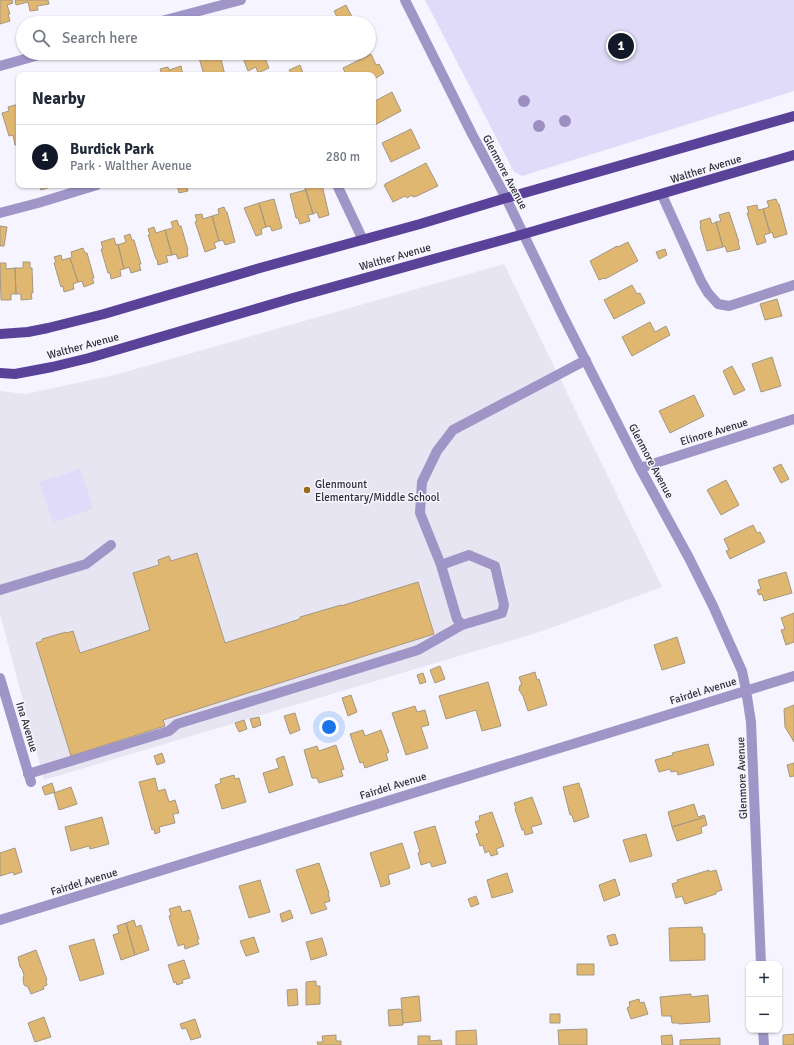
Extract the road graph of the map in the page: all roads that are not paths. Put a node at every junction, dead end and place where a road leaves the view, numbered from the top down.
1 (241, 0) edge
2 (405, 0) edge
3 (180, 16) edge
4 (21, 60) edge
5 (0, 66) edge
6 (794, 116) edge
7 (794, 155) edge
8 (87, 188) edge
9 (338, 188) edge
10 (662, 195) junction
11 (506, 198) junction
12 (0, 213) edge
13 (524, 234) junction
14 (363, 240) junction
15 (794, 285) edge
16 (0, 334) edge
17 (586, 360) junction
18 (0, 373) edge
19 (794, 419) edge
20 (640, 468) junction
21 (111, 545) dead end
22 (440, 565) junction
23 (0, 590) edge
24 (462, 625) junction
25 (794, 676) edge
26 (1, 683) edge
27 (746, 690) junction
28 (0, 920) edge
29 (761, 961) edge
30 (763, 1033) edge
31 (764, 1045) edge

1 - 3 street
2 - 11 street, Glenmore Avenue
4 - 5 street
6 - 11 main road
7 - 10 main road, Walther Avenue
8 - 12 street
9 - 14 street
10 - 13 main road, Walther Avenue
10 - 15 street
11 - 13 street, Glenmore Avenue
11 - 14 main road
13 - 17 street, Glenmore Avenue
13 - 18 main road, Walther Avenue
14 - 16 main road
17 - 20 street, Glenmore Avenue
17 - 22 street
19 - 20 street, Elinore Avenue
20 - 27 street, Glenmore Avenue
21 - 23 street
22 - 24 street
22 - 24 street
24 - 26 street, Ina Avenue
25 - 27 street, Fairdel Avenue
27 - 28 street, Fairdel Avenue
27 - 29 street, Glenmore Avenue
30 - 31 street

